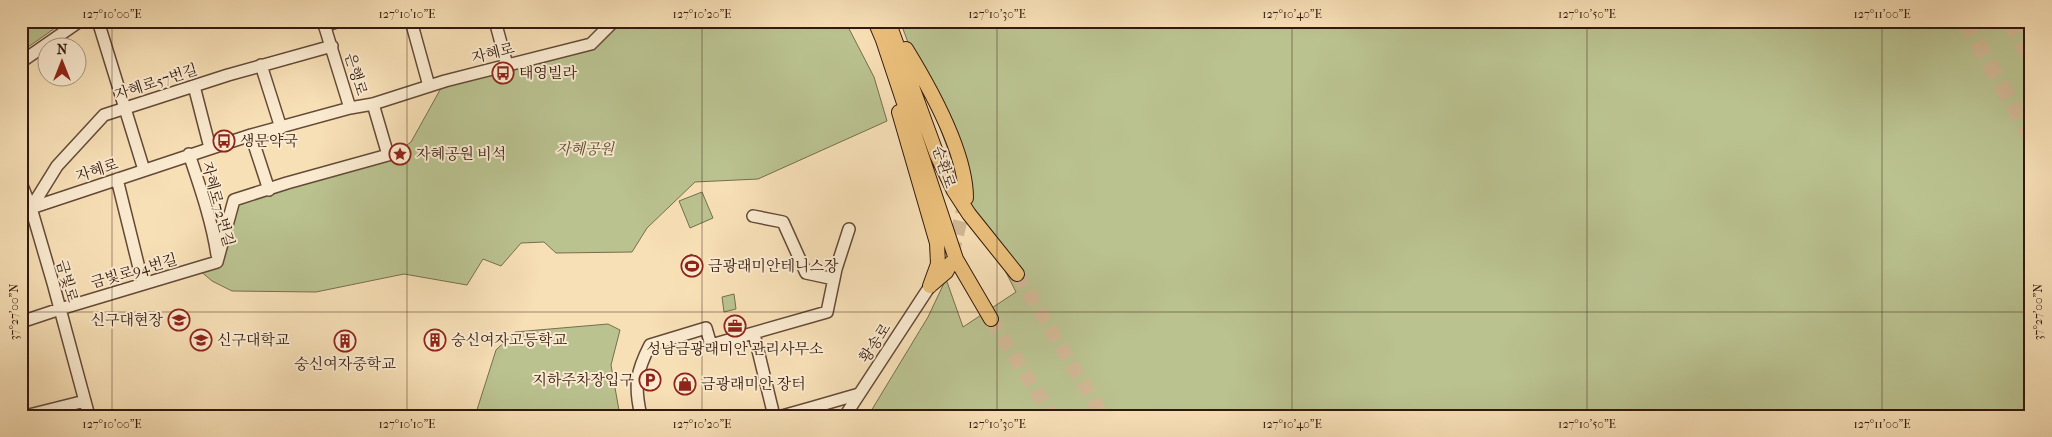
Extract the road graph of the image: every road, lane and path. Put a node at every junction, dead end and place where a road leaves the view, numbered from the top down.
1 (80, 21) edge
2 (98, 21) edge
3 (339, 21) edge
4 (411, 21) edge
5 (495, 21) edge
6 (614, 21) edge
7 (875, 21) edge
8 (888, 21) edge
9 (323, 24) edge
10 (883, 40) junction
11 (332, 46) junction
12 (21, 62) edge
13 (261, 65) junction
14 (507, 65) junction
15 (194, 86) junction
16 (429, 86) junction
17 (373, 104) junction
18 (125, 107) junction
19 (350, 108) junction
20 (281, 128) junction
21 (251, 135) junction
22 (210, 148) junction
23 (189, 154) junction
24 (144, 170) junction
25 (117, 179) junction
26 (21, 184) edge
27 (269, 190) junction
28 (966, 198) tunnel mouth
29 (26, 208) edge
30 (753, 216) dead end
31 (849, 229) dead end
32 (217, 262) junction
33 (951, 263) tunnel mouth
34 (1017, 274) tunnel mouth
35 (834, 279) junction
36 (143, 284) junction
37 (930, 286) junction
38 (60, 309) junction
39 (991, 319) tunnel mouth
40 (21, 322) edge
41 (754, 334) junction
42 (859, 394) junction
43 (85, 401) junction
44 (814, 407) junction
45 (25, 416) edge
46 (89, 416) edge
47 (641, 416) edge
48 (774, 416) edge
49 (782, 416) edge
50 (822, 416) edge
51 (845, 416) edge

1 - 12 street
2 - 18 street
3 - 9 street
4 - 16 street
5 - 14 street
6 - 14 street, 자혜로
7 - 10 main road, 순환로
8 - 28 main road
8 - 34 main road, 순환로
9 - 11 street, 은행로
10 - 37 main road
10 - 39 main road, 순환로
11 - 13 street, 자혜로57번길
11 - 19 street, 은행로
13 - 15 street, 자혜로57번길
13 - 20 street
14 - 16 street, 자혜로
15 - 18 street, 자혜로57번길
15 - 22 street
16 - 17 street, 자혜로
17 - 19 street, 자혜로
17 - 27 street
18 - 24 street
18 - 29 street, 자혜로57번길
19 - 20 street, 자혜로
20 - 21 street, 자혜로
21 - 22 street, 자혜로
21 - 27 street
22 - 23 street, 자혜로
23 - 24 street, 자혜로
23 - 32 street, 자혜로72번길
24 - 25 street, 자혜로
25 - 29 street, 자혜로
25 - 36 street
26 - 29 street, 금빛로
27 - 32 street
29 - 38 street, 금빛로
30 - 35 street
31 - 35 street
32 - 36 street, 금빛로94번길
33 - 37 main road
35 - 41 street
36 - 38 street, 금빛로94번길
37 - 42 street, 황송로
38 - 40 street, 금빛로94번길
38 - 43 street, 금빛로
41 - 47 street
41 - 48 street
42 - 44 street
42 - 51 street, 황송로
43 - 45 street
43 - 46 street, 금빛로
44 - 49 street
44 - 50 street

